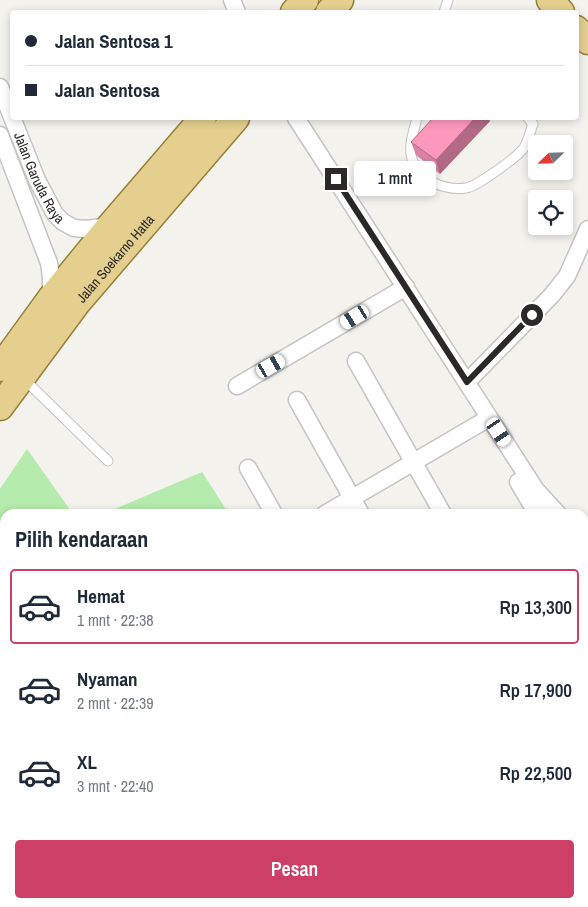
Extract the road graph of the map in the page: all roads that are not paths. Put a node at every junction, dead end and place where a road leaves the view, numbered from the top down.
1 (305, 0) edge
2 (340, 0) edge
3 (550, 0) edge
4 (296, 10) edge
5 (330, 10) edge
6 (559, 10) edge
7 (579, 32) edge
8 (588, 41) edge
9 (0, 87) edge
10 (10, 112) edge
11 (13, 120) edge
12 (201, 120) edge
13 (234, 120) edge
14 (297, 120) edge
15 (416, 120) edge
16 (530, 120) edge
17 (0, 136) edge
18 (110, 226) junction
19 (587, 234) edge
20 (406, 287) junction
21 (51, 298) junction
22 (356, 361) dead end
23 (11, 372) edge
24 (467, 382) junction
25 (237, 386) dead end
26 (297, 400) dead end
27 (0, 407) edge
28 (486, 420) junction
29 (108, 461) dead end
30 (415, 462) junction
31 (248, 468) dead end
32 (353, 498) junction
33 (271, 509) edge
34 (334, 509) edge
35 (358, 509) edge
36 (440, 509) edge
37 (534, 509) edge
38 (553, 509) edge

1 - 4 main road
2 - 5 main road
3 - 6 main road
7 - 8 main road
9 - 10 street, Jalan Garuda Raya
11 - 18 street, Jalan Garuda Raya
12 - 18 main road, Jalan Soekarno Hatta
13 - 23 main road, Jalan Soekarno Hatta
14 - 20 street
15 - 16 lane
17 - 21 street, Jalan Garuda Raya
18 - 21 main road, Jalan Soekarno Hatta
19 - 24 street
20 - 24 street
20 - 25 street
21 - 23 main road, Jalan Soekarno Hatta
22 - 30 street
23 - 27 main road, Jalan Soekarno Hatta
23 - 29 lane
24 - 28 street
26 - 32 street
28 - 30 street
28 - 37 street
28 - 38 street
30 - 32 street
30 - 36 street
31 - 33 street
32 - 34 street
32 - 35 street

